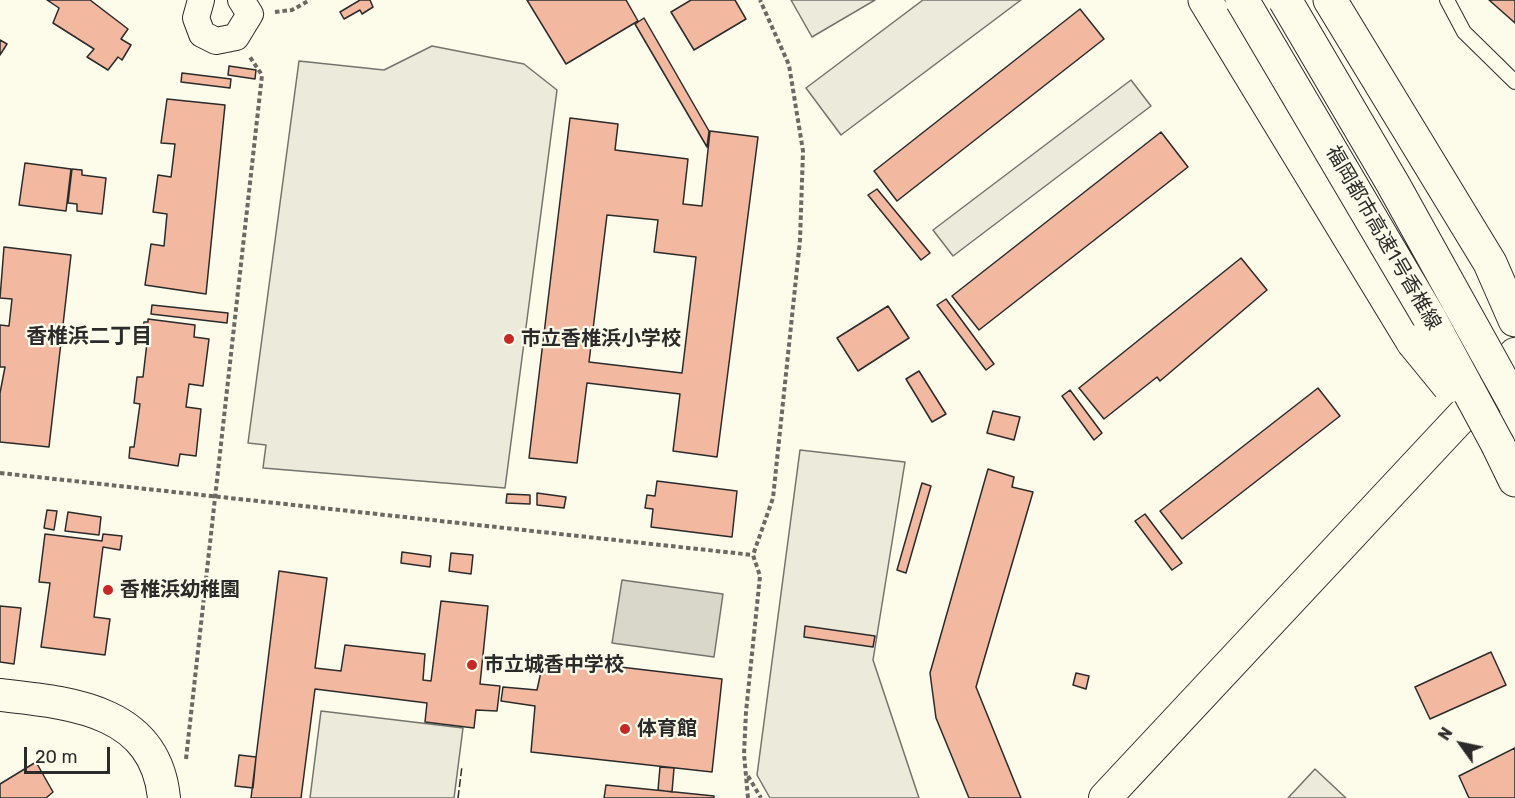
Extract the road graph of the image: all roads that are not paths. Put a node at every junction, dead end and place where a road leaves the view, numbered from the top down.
1 (201, 0) edge
2 (1205, 0) edge
3 (1242, 0) edge
4 (1247, 0) edge
5 (1285, 0) edge
6 (1298, 0) edge
7 (1330, 0) edge
8 (1446, 0) edge
9 (246, 7) edge
10 (1515, 82) edge
11 (1501, 326) edge
12 (1512, 367) edge
13 (1478, 399) junction
14 (1515, 404) edge
15 (1503, 447) edge
16 (1515, 480) edge
17 (0, 695) edge
18 (164, 798) edge
19 (1105, 798) edge

1 - 9 street
2 - 15 highway, bridge
3 - 15 highway, 福岡都市高速1号香椎線, bridge
4 - 13 street
5 - 14 highway, 福岡都市高速1号香椎線, bridge
6 - 11 street
7 - 11 highway
8 - 10 lane
11 - 12 street
11 - 13 street
12 - 13 street
12 - 15 street
13 - 15 street
13 - 19 street
15 - 16 highway, 福岡都市高速1号香椎線
17 - 18 street

